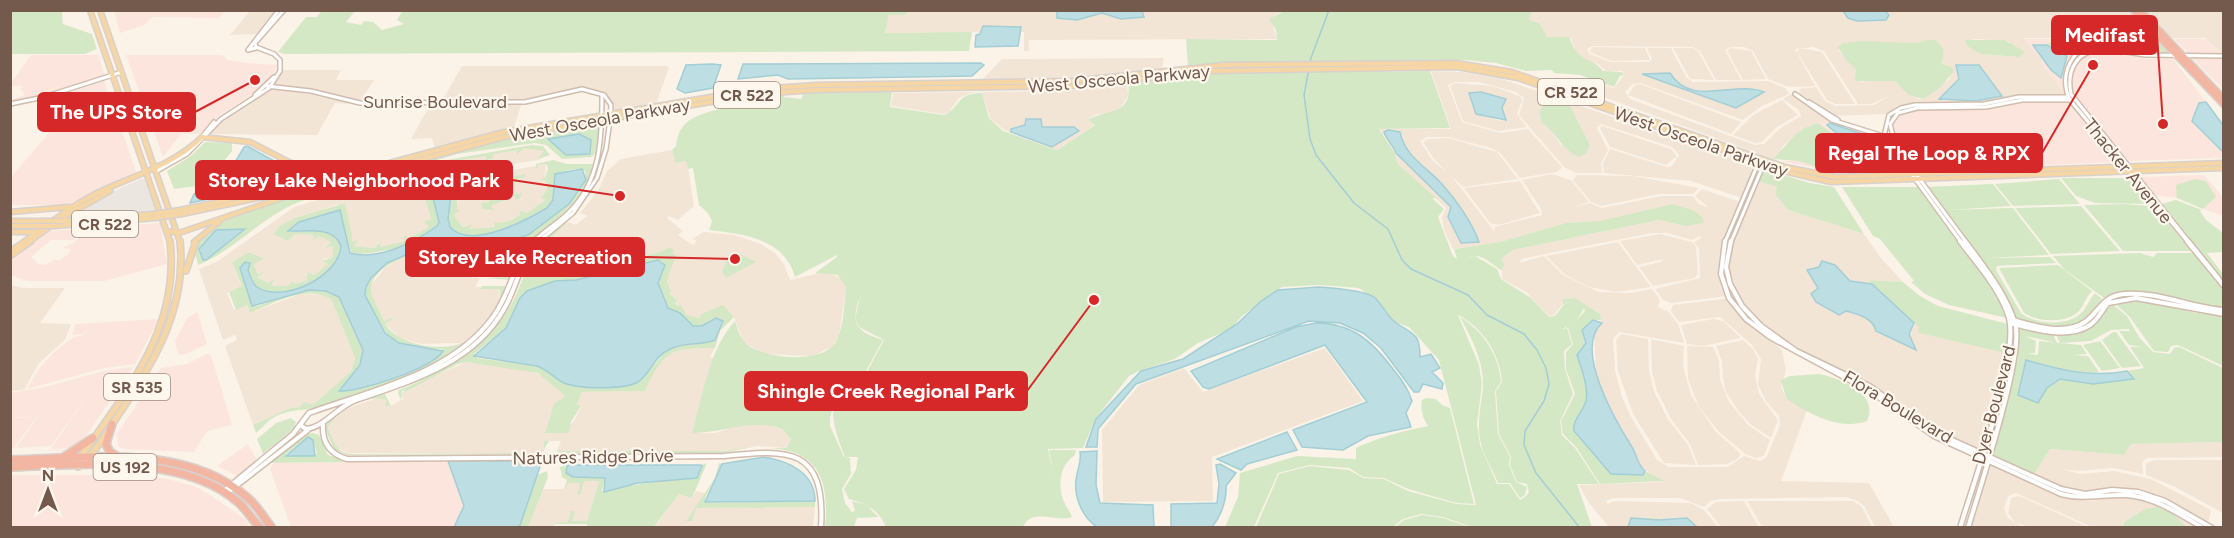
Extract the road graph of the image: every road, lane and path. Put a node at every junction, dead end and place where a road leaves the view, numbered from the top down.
1 (90, 10) edge
2 (99, 10) edge
3 (281, 10) edge
4 (2133, 10) edge
5 (2140, 10) edge
6 (95, 27) junction
7 (106, 29) junction
8 (257, 48) junction
9 (2182, 57) junction
10 (2223, 57) edge
11 (121, 71) junction
12 (2193, 72) junction
13 (112, 74) junction
14 (268, 86) junction
15 (1797, 94) dead end
16 (602, 95) junction
17 (2223, 97) edge
18 (2071, 98) junction
19 (10, 104) edge
20 (2223, 105) edge
21 (2223, 110) edge
22 (125, 113) junction
23 (136, 116) junction
24 (610, 116) junction
25 (603, 117) junction
26 (128, 121) junction
27 (139, 123) junction
28 (1891, 133) junction
29 (1884, 135) junction
30 (204, 137) junction
31 (1893, 140) junction
32 (421, 154) junction
33 (1762, 162) junction
34 (2223, 163) edge
35 (2223, 168) edge
36 (156, 169) junction
37 (2129, 169) junction
38 (147, 174) junction
39 (1915, 178) junction
40 (349, 179) junction
41 (102, 191) junction
42 (96, 197) junction
43 (77, 204) junction
44 (57, 209) junction
45 (65, 211) junction
46 (10, 212) edge
47 (181, 212) junction
48 (237, 213) junction
49 (154, 216) junction
50 (63, 219) junction
51 (10, 220) edge
52 (2174, 225) junction
53 (10, 226) edge
54 (44, 230) junction
55 (167, 231) junction
56 (10, 232) edge
57 (36, 232) junction
58 (179, 233) junction
59 (28, 235) junction
60 (1959, 237) junction
61 (10, 254) edge
62 (174, 262) junction
63 (183, 266) junction
64 (182, 285) junction
65 (2223, 286) edge
66 (2223, 312) edge
67 (2012, 322) junction
68 (320, 411) junction
69 (325, 420) junction
70 (112, 424) junction
71 (300, 425) junction
72 (310, 430) junction
73 (323, 434) junction
74 (93, 438) junction
75 (1981, 456) junction
76 (53, 459) junction
77 (1987, 459) junction
78 (10, 460) edge
79 (124, 460) junction
80 (82, 462) junction
81 (10, 467) edge
82 (233, 486) junction
83 (226, 492) junction
84 (260, 528) edge
85 (272, 528) edge
86 (821, 528) edge
87 (1960, 528) edge
88 (1968, 528) edge
89 (2203, 528) edge
90 (2212, 528) edge

1 - 6 main road, SR 535
2 - 7 main road, SR 535
3 - 8 street
3 - 8 street
4 - 9 highway
5 - 9 highway
6 - 7 main road
6 - 13 main road, SR 535
7 - 11 main road, SR 535
8 - 14 street
9 - 10 street
9 - 12 highway
9 - 17 highway
9 - 18 street
11 - 13 street
11 - 23 main road, SR 535
12 - 20 highway
12 - 21 highway
13 - 19 street
13 - 22 main road, SR 535
14 - 16 street, Sunrise Boulevard
14 - 30 street
15 - 29 street
16 - 24 street
16 - 25 street
18 - 28 street
18 - 29 street
18 - 37 street, Thacker Avenue
22 - 23 main road
22 - 26 main road, SR 535
23 - 27 main road, SR 535
24 - 25 main road, West Osceola Parkway / CR 522
24 - 33 main road, West Osceola Parkway / CR 522
24 - 69 street
25 - 32 main road, West Osceola Parkway / CR 522
25 - 40 main road, West Osceola Parkway / CR 522
25 - 68 street
26 - 27 main road
26 - 38 main road, SR 535
27 - 36 main road, SR 535
28 - 29 street
28 - 31 street, Dyer Boulevard
29 - 31 street
29 - 39 street, Dyer Boulevard
30 - 32 main road
30 - 36 main road
31 - 39 street, Dyer Boulevard
32 - 47 main road, West Osceola Parkway / CR 522
33 - 39 main road, West Osceola Parkway / CR 522
33 - 75 street, Flora Boulevard
34 - 37 main road, West Osceola Parkway / CR 522
35 - 37 main road, West Osceola Parkway / CR 522
36 - 38 main road
36 - 58 main road, SR 535
37 - 39 main road, West Osceola Parkway / CR 522
37 - 52 street, Thacker Avenue
37 - 52 street, Thacker Avenue
38 - 41 main road
38 - 42 main road
38 - 55 main road, SR 535
39 - 60 street, Dyer Boulevard
39 - 60 street, Dyer Boulevard
40 - 47 main road, West Osceola Parkway / CR 522
40 - 48 main road
41 - 42 main road
41 - 43 main road
42 - 50 main road
43 - 44 main road
43 - 45 main road
44 - 45 main road
44 - 46 main road
45 - 50 main road
45 - 57 main road
47 - 49 main road, West Osceola Parkway / CR 522, bridge
48 - 58 main road
48 - 64 main road
49 - 50 main road, West Osceola Parkway / CR 522
49 - 53 main road, West Osceola Parkway / CR 522, bridge
50 - 51 main road, West Osceola Parkway / CR 522, bridge
50 - 54 main road
52 - 65 street, Thacker Avenue
54 - 57 main road
54 - 61 main road
55 - 58 main road
55 - 62 main road, SR 535
56 - 59 main road
57 - 59 main road
58 - 63 main road, SR 535
59 - 61 main road
60 - 67 street, Dyer Boulevard
60 - 67 street, Dyer Boulevard
62 - 63 main road
62 - 74 main road, SR 535
63 - 64 main road, SR 535
64 - 70 main road, SR 535
66 - 67 street
67 - 75 street, Dyer Boulevard
67 - 77 street, Dyer Boulevard
68 - 69 street
68 - 71 street
69 - 72 street
69 - 73 street
70 - 79 highway
70 - 80 main road, SR 535
71 - 72 street
71 - 82 street
72 - 73 street
72 - 82 street
73 - 86 street, Natures Ridge Drive
74 - 76 highway
74 - 80 main road, SR 535
75 - 77 street, Flora Boulevard
75 - 87 street, Dyer Boulevard
76 - 78 highway, US 192
76 - 80 highway, US 192
77 - 88 street, Dyer Boulevard
77 - 89 street, Flora Boulevard
77 - 90 street, Flora Boulevard
79 - 80 highway, US 192
79 - 82 highway, US 192
80 - 81 highway, US 192
80 - 83 highway, US 192
82 - 83 street
82 - 85 highway, US 192
83 - 84 highway, US 192

